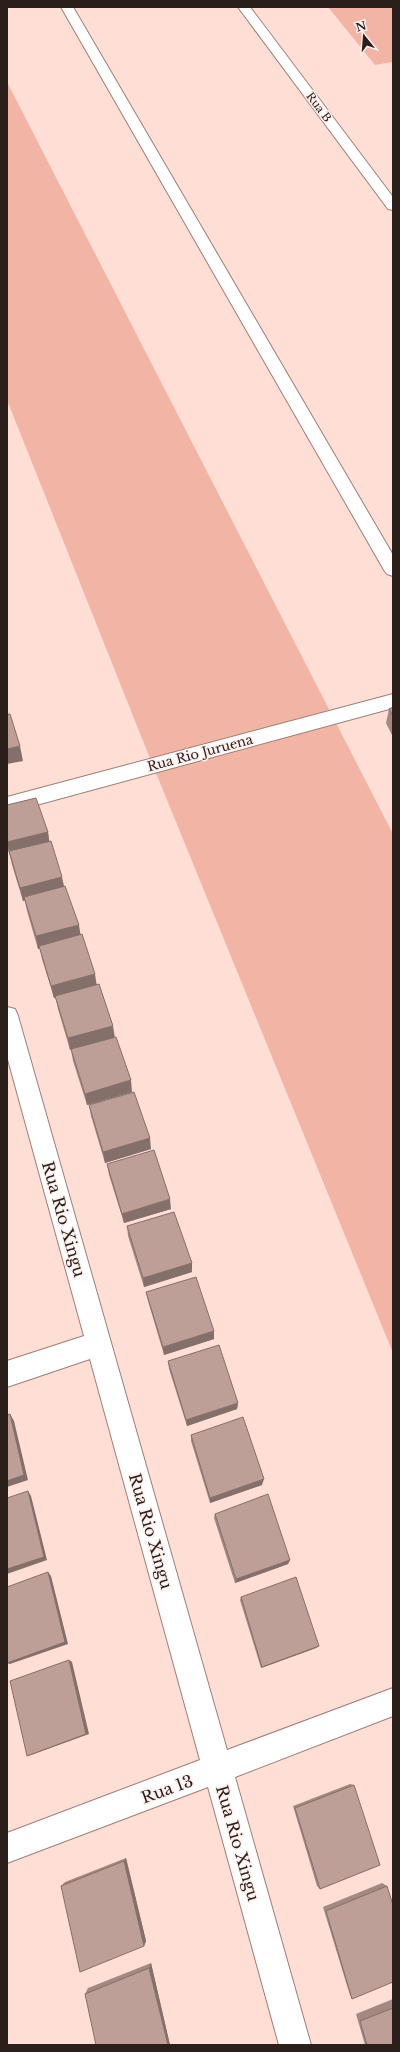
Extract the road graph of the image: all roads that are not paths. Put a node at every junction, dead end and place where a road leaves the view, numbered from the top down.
1 (67, 7) edge
2 (244, 7) edge
3 (393, 206) edge
4 (393, 570) edge
5 (393, 701) edge
6 (7, 805) edge
7 (7, 1016) edge
8 (14, 1066) edge
9 (99, 1343) junction
10 (7, 1374) edge
11 (393, 1702) edge
12 (218, 1770) junction
13 (7, 1848) edge
14 (295, 2045) edge

1 - 4 street
2 - 3 street, Rua B
5 - 6 street, Rua Rio Juruena
7 - 8 street, Rua Rio Xingu
8 - 9 street, Rua Rio Xingu
9 - 10 street
9 - 12 street, Rua Rio Xingu
11 - 12 street, Rua 13
12 - 13 street, Rua 13
12 - 14 street, Rua Rio Xingu

